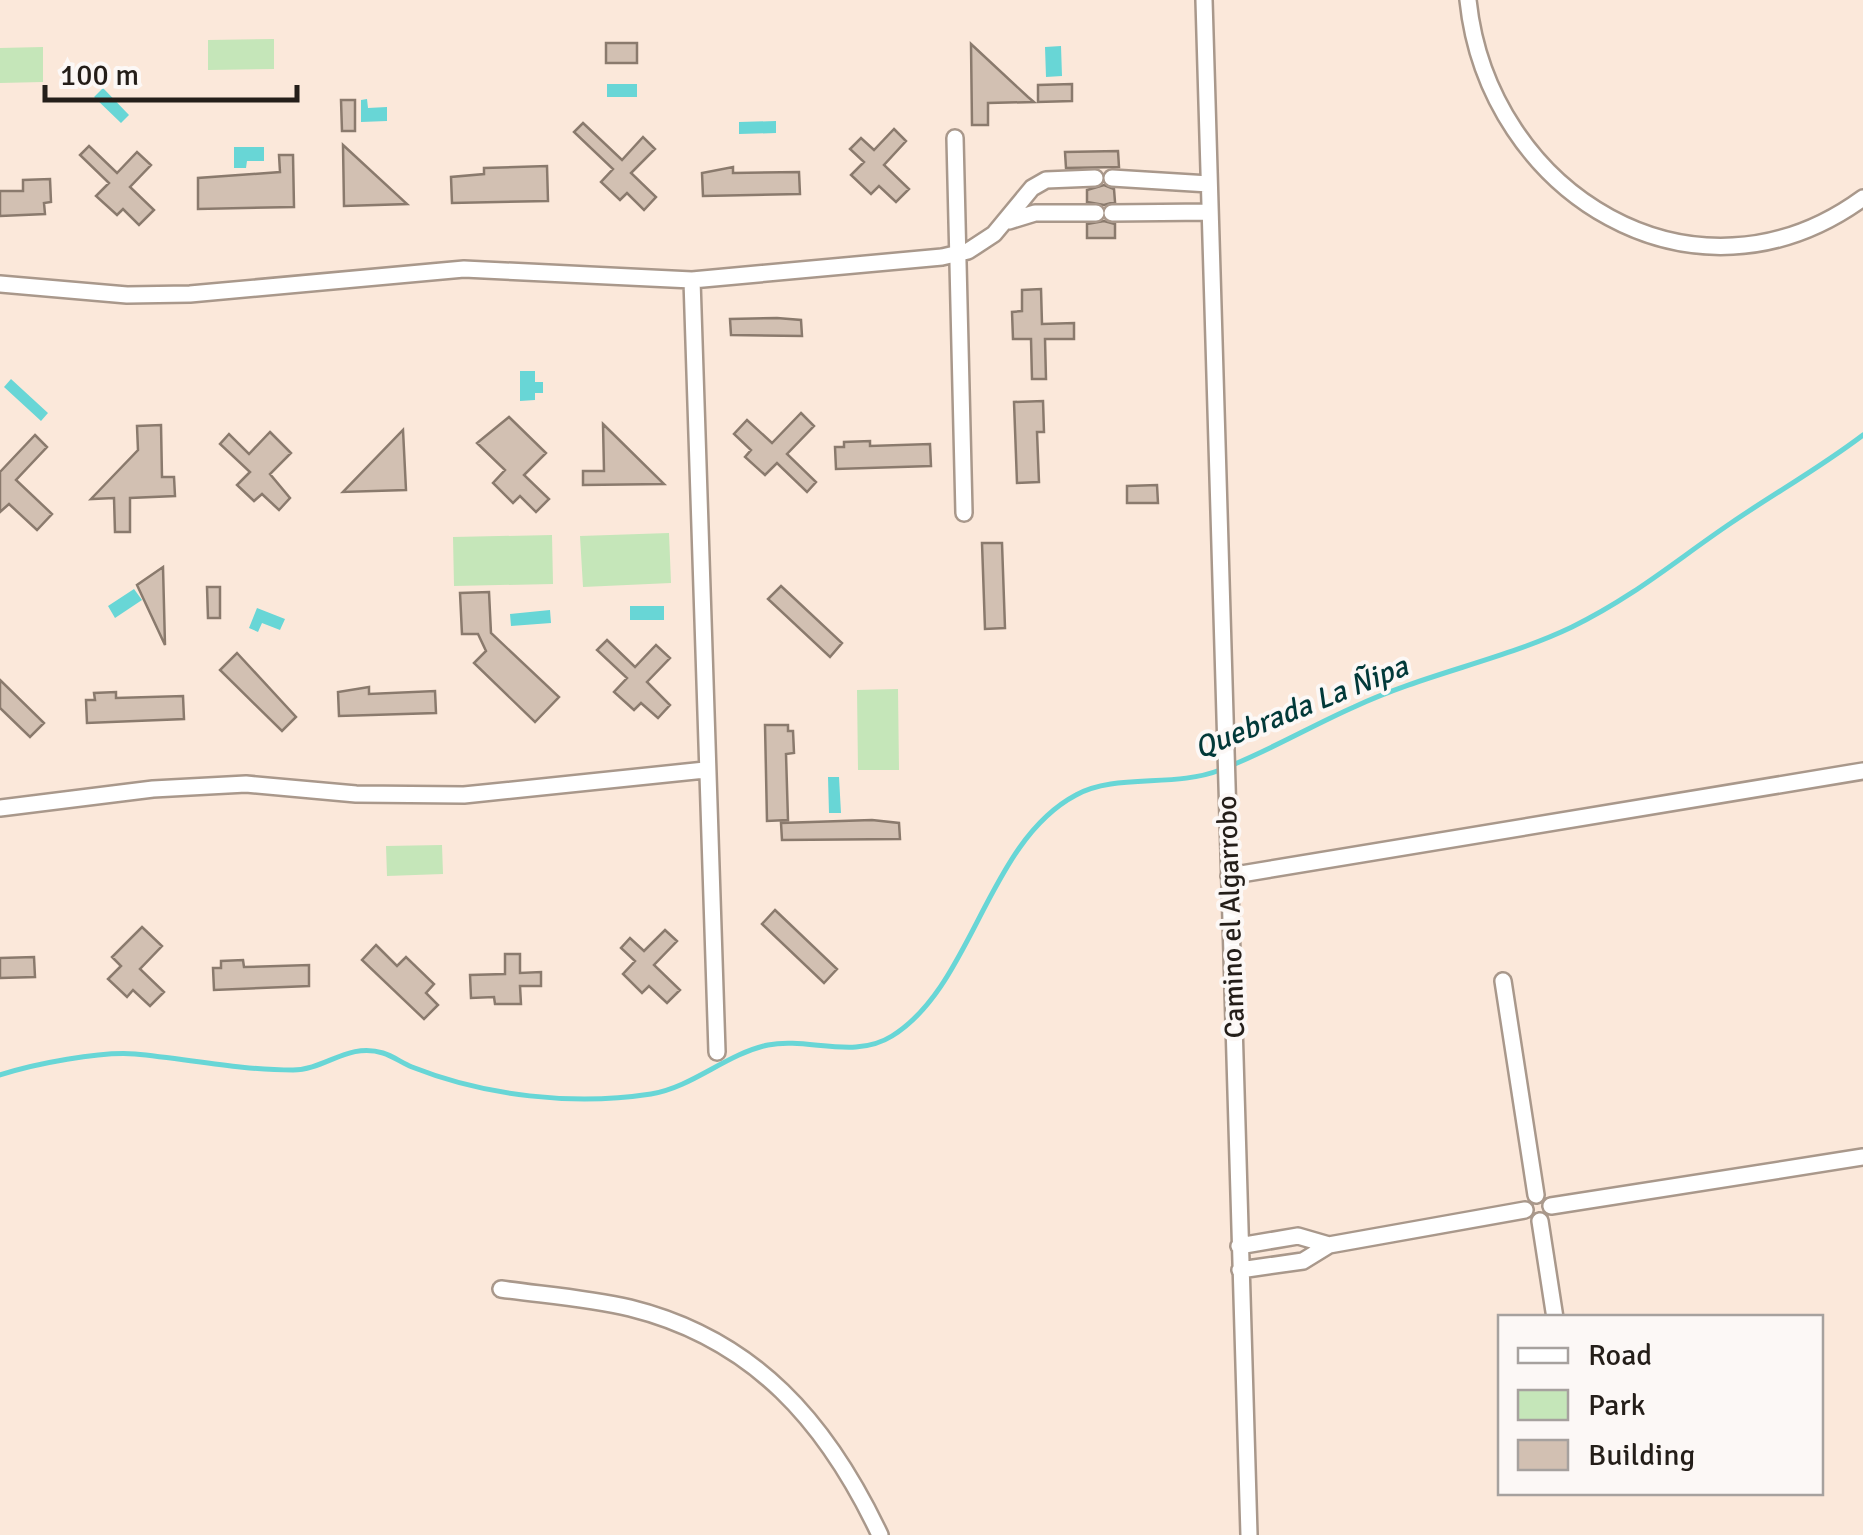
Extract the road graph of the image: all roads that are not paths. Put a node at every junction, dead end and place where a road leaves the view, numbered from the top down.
1 (1204, 0) edge
2 (1468, 0) edge
3 (956, 138) dead end
4 (1209, 184) junction
5 (1863, 198) edge
6 (1210, 212) junction
7 (1009, 221) junction
8 (959, 254) junction
9 (692, 280) junction
10 (0, 284) edge
11 (964, 513) dead end
12 (706, 770) junction
13 (1863, 771) edge
14 (0, 808) edge
15 (1229, 876) junction
16 (1503, 981) dead end
17 (717, 1052) dead end
18 (1863, 1157) edge
19 (1536, 1195) junction
20 (1550, 1206) junction
21 (1525, 1210) junction
22 (1540, 1221) junction
23 (1328, 1245) junction
24 (1240, 1246) junction
25 (1240, 1270) junction
26 (501, 1289) dead end
27 (1555, 1315) edge
28 (880, 1535) edge
29 (1249, 1535) edge

1 - 4 street, Camino el Algarrobo
2 - 5 street
3 - 8 street
4 - 6 street, Camino el Algarrobo
4 - 7 street
6 - 7 street
6 - 15 street, Camino el Algarrobo
7 - 8 street
8 - 9 street
8 - 11 street
9 - 10 street
9 - 12 street
12 - 14 street
12 - 17 street
13 - 15 street
15 - 24 street, Camino el Algarrobo
16 - 19 street
18 - 20 street
19 - 20 street
19 - 21 street
20 - 22 street
21 - 22 street
21 - 23 street
22 - 27 street
23 - 24 street
23 - 25 street
24 - 25 street, Camino el Algarrobo
25 - 29 street, Camino el Algarrobo
26 - 28 street

